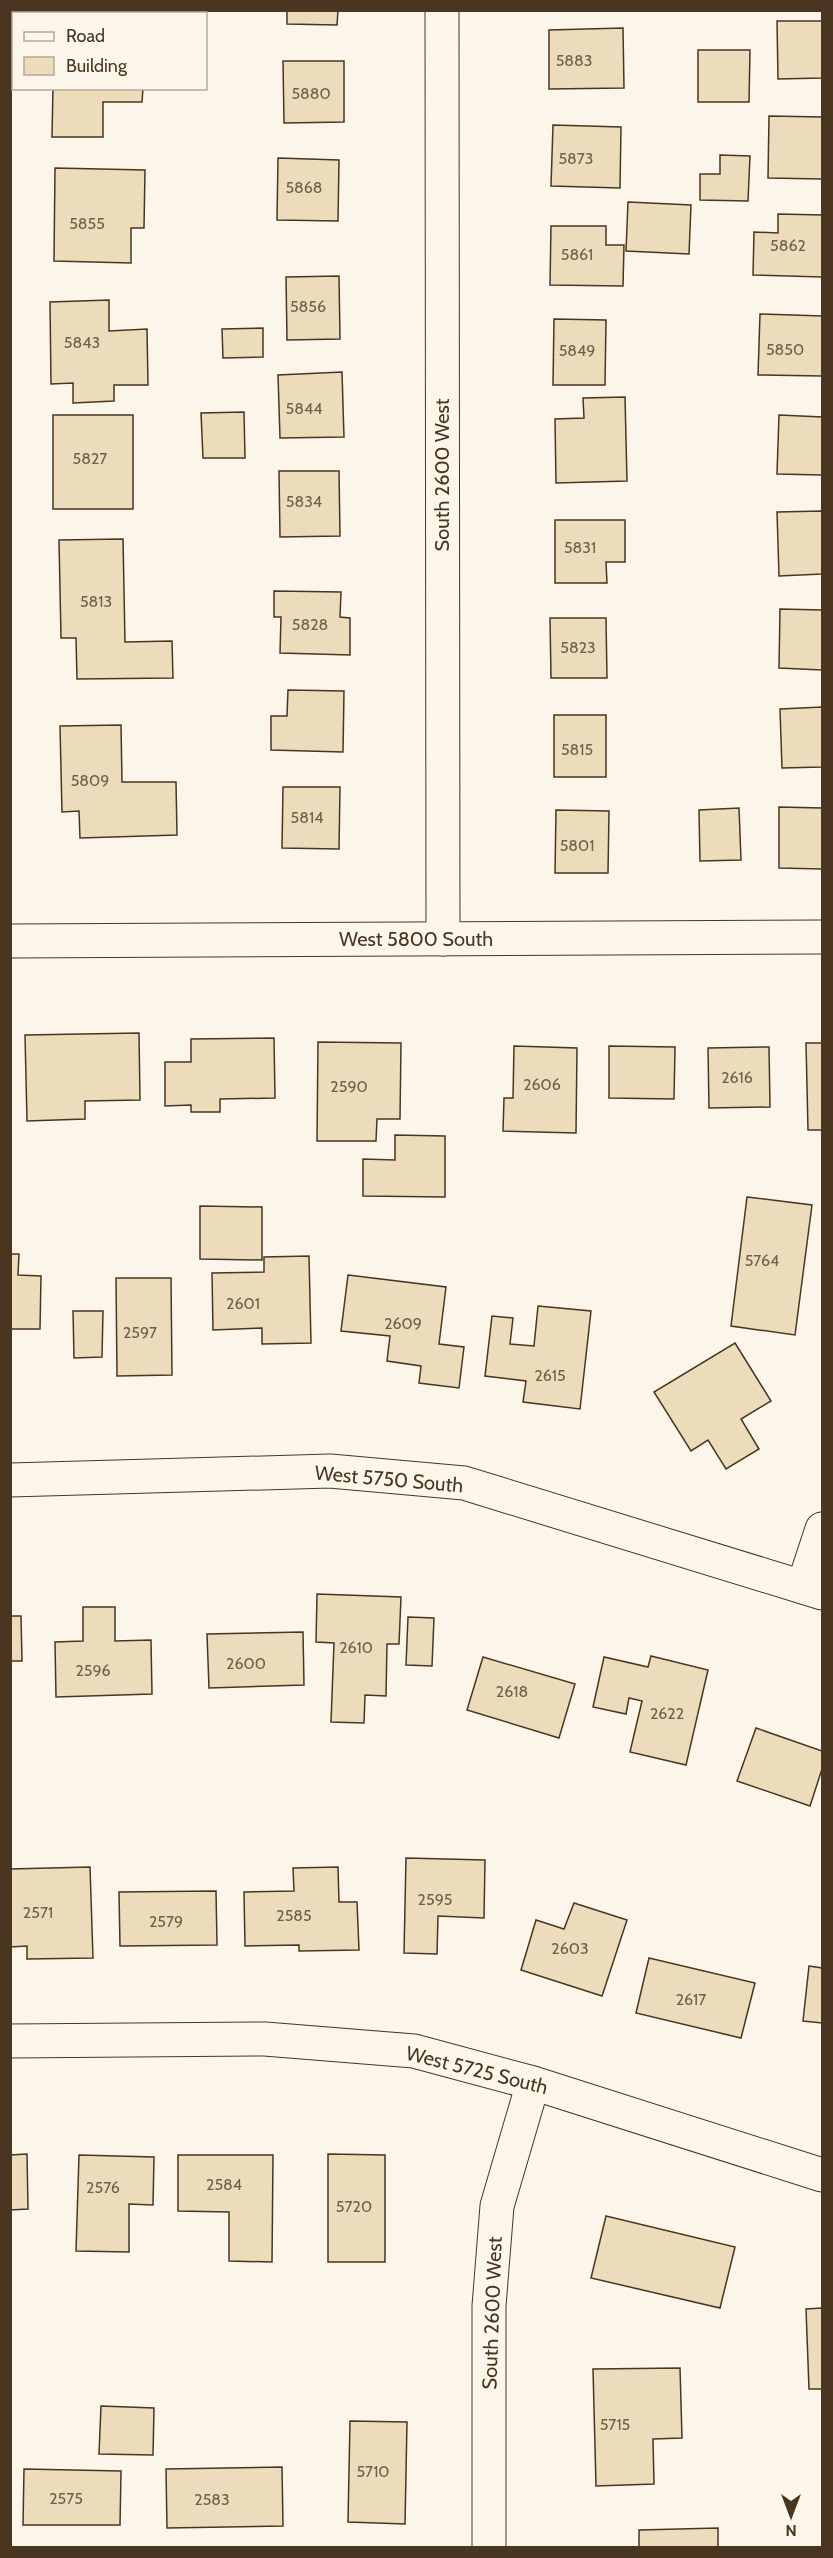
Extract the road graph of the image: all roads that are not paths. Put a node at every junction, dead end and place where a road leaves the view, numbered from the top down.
1 (442, 10) edge
2 (822, 937) edge
3 (442, 939) junction
4 (10, 940) edge
5 (10, 1480) edge
6 (822, 1529) edge
7 (813, 1590) edge
8 (10, 2041) edge
9 (533, 2083) junction
10 (822, 2175) edge
11 (489, 2547) edge

1 - 3 street, South 2600 West
2 - 3 street, West 5800 South
3 - 4 street, West 5800 South
5 - 7 street, West 5750 South
6 - 7 street
8 - 9 street, West 5725 South
9 - 10 street, West 5725 South
9 - 11 street, South 2600 West

